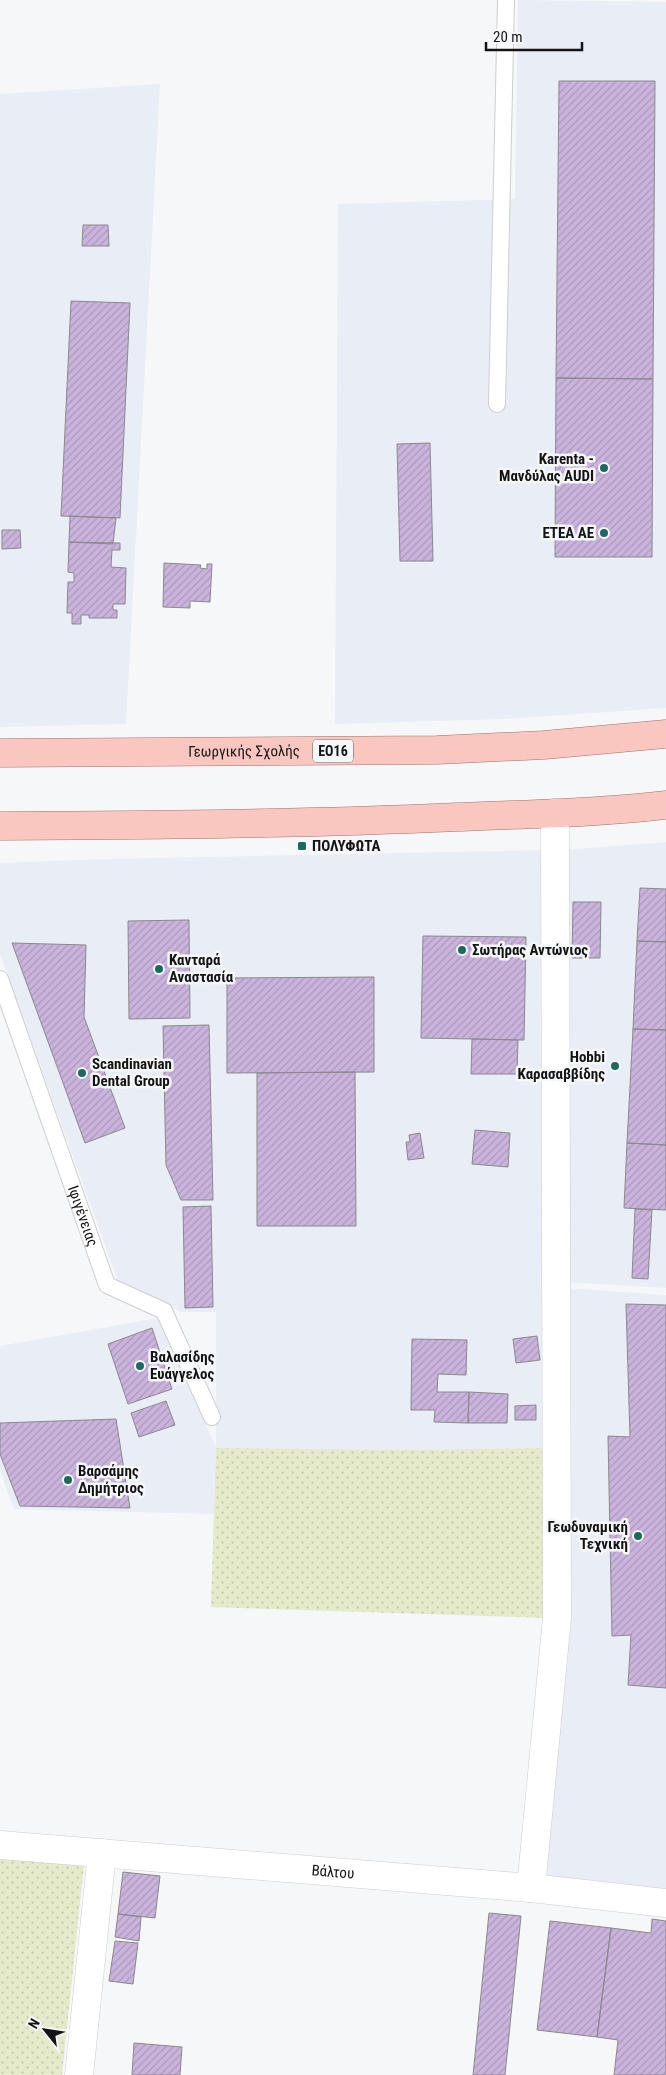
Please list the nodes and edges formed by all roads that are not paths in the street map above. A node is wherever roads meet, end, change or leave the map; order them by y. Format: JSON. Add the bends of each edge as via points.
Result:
{"nodes":[{"id":1,"x":506,"y":0,"type":"edge"},
{"id":2,"x":497,"y":404,"type":"dead end"},
{"id":3,"x":666,"y":734,"type":"edge"},
{"id":4,"x":0,"y":753,"type":"edge"},
{"id":5,"x":666,"y":805,"type":"edge"},
{"id":6,"x":556,"y":813,"type":"junction"},
{"id":7,"x":0,"y":826,"type":"edge"},
{"id":8,"x":0,"y":979,"type":"edge"},
{"id":9,"x":212,"y":1417,"type":"dead end"},
{"id":10,"x":0,"y":1845,"type":"edge"},
{"id":11,"x":102,"y":1854,"type":"junction"},
{"id":12,"x":531,"y":1888,"type":"junction"},
{"id":13,"x":666,"y":1902,"type":"edge"},
{"id":14,"x":79,"y":2075,"type":"edge"}],
"edges":[{"from":1,"to":2,"type":"lane"},
{"from":3,"to":4,"type":"main road","name":"Γεωργικής Σχολής","number":"ΕΟ16","via":[[437,750]]},
{"from":5,"to":6,"type":"main road"},
{"from":6,"to":7,"type":"main road","via":[[258,824]]},
{"from":6,"to":12,"type":"street","via":[[557,1618]]},
{"from":8,"to":9,"type":"lane","name":"Ιφιγένειας","via":[[107,1285],[164,1311]]},
{"from":10,"to":11,"type":"street","name":"Βάλτου"},
{"from":11,"to":12,"type":"street","name":"Βάλτου"},
{"from":11,"to":14,"type":"street"},
{"from":12,"to":13,"type":"street","name":"Βάλτου"}]}
